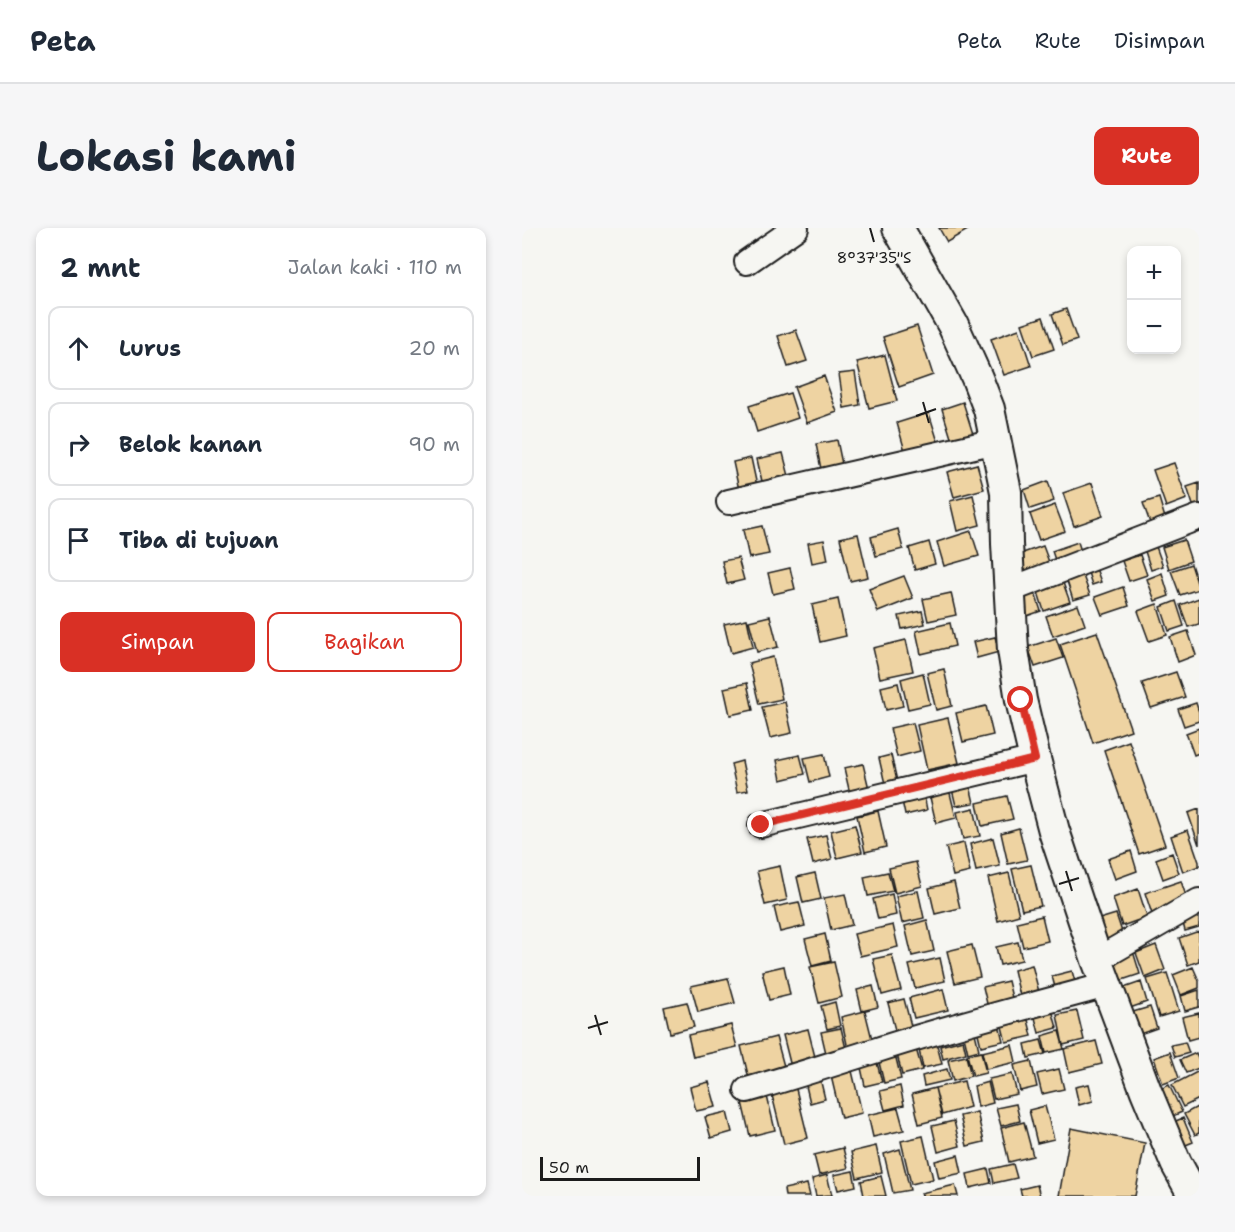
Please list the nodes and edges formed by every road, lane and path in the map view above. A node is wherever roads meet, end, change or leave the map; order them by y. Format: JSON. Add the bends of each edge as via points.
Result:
{"nodes":[{"id":1,"x":796,"y":228,"type":"edge"},
{"id":2,"x":898,"y":228,"type":"edge"},
{"id":3,"x":747,"y":262,"type":"dead end"},
{"id":4,"x":996,"y":441,"type":"junction"},
{"id":5,"x":729,"y":502,"type":"dead end"},
{"id":6,"x":1199,"y":517,"type":"edge"},
{"id":7,"x":1010,"y":590,"type":"junction"},
{"id":8,"x":1035,"y":759,"type":"junction"},
{"id":9,"x":761,"y":825,"type":"dead end"},
{"id":10,"x":1199,"y":901,"type":"edge"},
{"id":11,"x":1102,"y":972,"type":"junction"},
{"id":12,"x":747,"y":1090,"type":"dead end"},
{"id":13,"x":1194,"y":1196,"type":"edge"}],
"edges":[{"from":1,"to":3,"type":"street"},
{"from":2,"to":4,"type":"street","via":[[965,350],[989,409]]},
{"from":4,"to":5,"type":"street"},
{"from":4,"to":7,"type":"street","via":[[1006,492]]},
{"from":6,"to":7,"type":"street"},
{"from":7,"to":8,"type":"street","via":[[1013,650]]},
{"from":8,"to":9,"type":"street"},
{"from":8,"to":11,"type":"street","via":[[1054,831]]},
{"from":10,"to":11,"type":"street"},
{"from":11,"to":12,"type":"street","via":[[958,1026]]},
{"from":11,"to":13,"type":"street","via":[[1146,1090]]}]}
